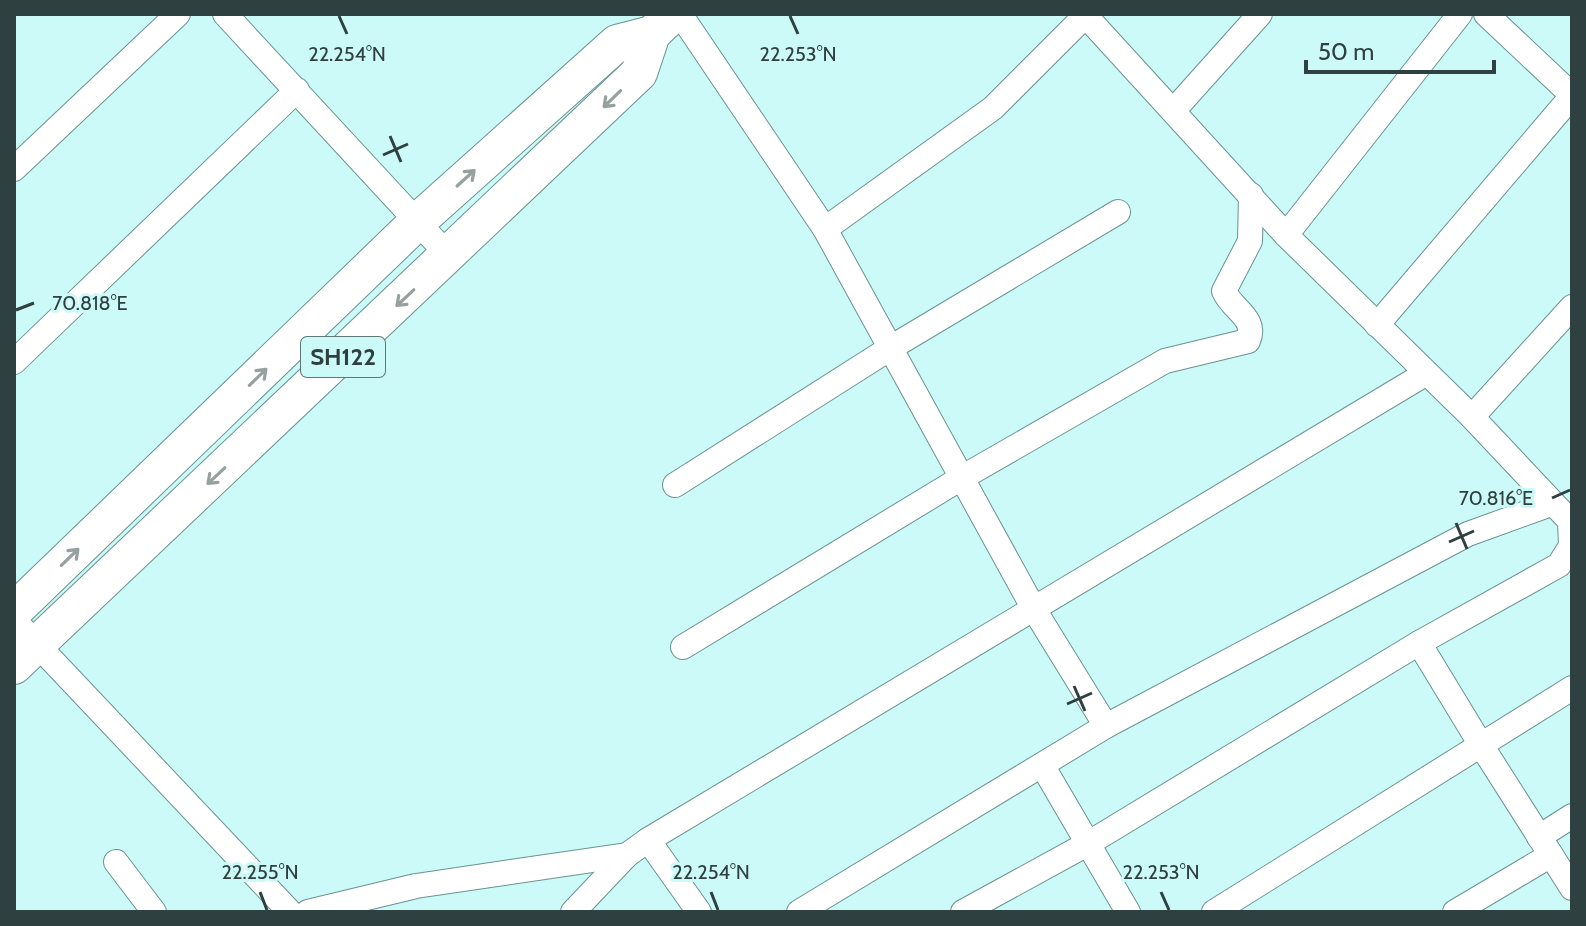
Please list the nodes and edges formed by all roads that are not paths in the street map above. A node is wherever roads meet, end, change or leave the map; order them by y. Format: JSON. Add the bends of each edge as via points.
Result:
{"nodes":[{"id":1,"x":178,"y":14,"type":"edge"},
{"id":2,"x":225,"y":14,"type":"edge"},
{"id":3,"x":1260,"y":14,"type":"edge"},
{"id":4,"x":1460,"y":14,"type":"edge"},
{"id":5,"x":1486,"y":14,"type":"edge"},
{"id":6,"x":1085,"y":15,"type":"edge"},
{"id":7,"x":668,"y":21,"type":"edge"},
{"id":8,"x":297,"y":90,"type":"junction"},
{"id":9,"x":1572,"y":95,"type":"edge"},
{"id":10,"x":1174,"y":110,"type":"junction"},
{"id":11,"x":14,"y":169,"type":"edge"},
{"id":12,"x":1251,"y":195,"type":"junction"},
{"id":13,"x":1118,"y":212,"type":"dead end"},
{"id":14,"x":417,"y":222,"type":"junction"},
{"id":15,"x":825,"y":229,"type":"junction"},
{"id":16,"x":1286,"y":235,"type":"junction"},
{"id":17,"x":449,"y":256,"type":"junction"},
{"id":18,"x":1572,"y":307,"type":"edge"},
{"id":19,"x":1377,"y":325,"type":"junction"},
{"id":20,"x":892,"y":347,"type":"junction"},
{"id":21,"x":14,"y":362,"type":"edge"},
{"id":22,"x":1425,"y":374,"type":"junction"},
{"id":23,"x":1472,"y":417,"type":"junction"},
{"id":24,"x":963,"y":477,"type":"junction"},
{"id":25,"x":675,"y":485,"type":"dead end"},
{"id":26,"x":1551,"y":504,"type":"junction"},
{"id":27,"x":1571,"y":521,"type":"edge"},
{"id":28,"x":14,"y":611,"type":"edge"},
{"id":29,"x":1035,"y":611,"type":"junction"},
{"id":30,"x":1419,"y":643,"type":"junction"},
{"id":31,"x":21,"y":644,"type":"edge"},
{"id":32,"x":683,"y":647,"type":"dead end"},
{"id":33,"x":1572,"y":688,"type":"edge"},
{"id":34,"x":1106,"y":726,"type":"junction"},
{"id":35,"x":1481,"y":745,"type":"junction"},
{"id":36,"x":1042,"y":765,"type":"junction"},
{"id":37,"x":1572,"y":816,"type":"edge"},
{"id":38,"x":648,"y":840,"type":"junction"},
{"id":39,"x":1089,"y":843,"type":"junction"},
{"id":40,"x":1545,"y":846,"type":"junction"},
{"id":41,"x":627,"y":855,"type":"junction"},
{"id":42,"x":116,"y":862,"type":"dead end"},
{"id":43,"x":1572,"y":888,"type":"edge"},
{"id":44,"x":154,"y":912,"type":"edge"},
{"id":45,"x":290,"y":912,"type":"edge"},
{"id":46,"x":308,"y":912,"type":"edge"},
{"id":47,"x":573,"y":912,"type":"edge"},
{"id":48,"x":699,"y":912,"type":"edge"},
{"id":49,"x":799,"y":912,"type":"edge"},
{"id":50,"x":963,"y":912,"type":"edge"},
{"id":51,"x":1128,"y":912,"type":"edge"},
{"id":52,"x":1214,"y":912,"type":"edge"},
{"id":53,"x":1455,"y":912,"type":"edge"}],
"edges":[{"from":1,"to":11,"type":"street"},
{"from":2,"to":8,"type":"street"},
{"from":3,"to":10,"type":"street"},
{"from":4,"to":16,"type":"street"},
{"from":5,"to":9,"type":"street"},
{"from":6,"to":10,"type":"street"},
{"from":6,"to":15,"type":"street","via":[[993,108]]},
{"from":14,"to":7,"type":"main road","number":"SH122","one_way":true,"via":[[617,43]]},
{"from":7,"to":15,"type":"street"},
{"from":7,"to":17,"type":"main road","number":"SH122","one_way":true,"via":[[639,73]]},
{"from":8,"to":14,"type":"street"},
{"from":8,"to":21,"type":"street"},
{"from":9,"to":19,"type":"street"},
{"from":10,"to":12,"type":"street"},
{"from":12,"to":16,"type":"street"},
{"from":12,"to":24,"type":"street","via":[[1250,241],[1224,291],[1249,321],[1248,341],[1165,361]]},
{"from":13,"to":20,"type":"street"},
{"from":14,"to":17,"type":"street"},
{"from":28,"to":14,"type":"main road","number":"SH122","one_way":true},
{"from":15,"to":20,"type":"street"},
{"from":16,"to":19,"type":"street"},
{"from":17,"to":31,"type":"main road","number":"SH122","one_way":true},
{"from":18,"to":23,"type":"street"},
{"from":19,"to":22,"type":"street"},
{"from":20,"to":24,"type":"street"},
{"from":20,"to":25,"type":"street"},
{"from":22,"to":23,"type":"street"},
{"from":22,"to":29,"type":"street"},
{"from":23,"to":26,"type":"street"},
{"from":24,"to":29,"type":"street"},
{"from":24,"to":32,"type":"street"},
{"from":26,"to":27,"type":"street"},
{"from":26,"to":34,"type":"street","via":[[1468,534]]},
{"from":27,"to":30,"type":"street","via":[[1571,546],[1559,565]]},
{"from":29,"to":34,"type":"street"},
{"from":29,"to":38,"type":"street"},
{"from":30,"to":35,"type":"street"},
{"from":30,"to":39,"type":"street"},
{"from":31,"to":45,"type":"street"},
{"from":33,"to":35,"type":"street"},
{"from":34,"to":36,"type":"street"},
{"from":35,"to":40,"type":"street"},
{"from":35,"to":52,"type":"street"},
{"from":36,"to":39,"type":"street"},
{"from":36,"to":49,"type":"street"},
{"from":37,"to":40,"type":"street"},
{"from":38,"to":41,"type":"street"},
{"from":38,"to":48,"type":"street"},
{"from":39,"to":50,"type":"street"},
{"from":39,"to":51,"type":"street"},
{"from":40,"to":43,"type":"street"},
{"from":40,"to":53,"type":"street"},
{"from":41,"to":46,"type":"street","via":[[416,886]]},
{"from":41,"to":47,"type":"street"},
{"from":42,"to":44,"type":"street"}]}
